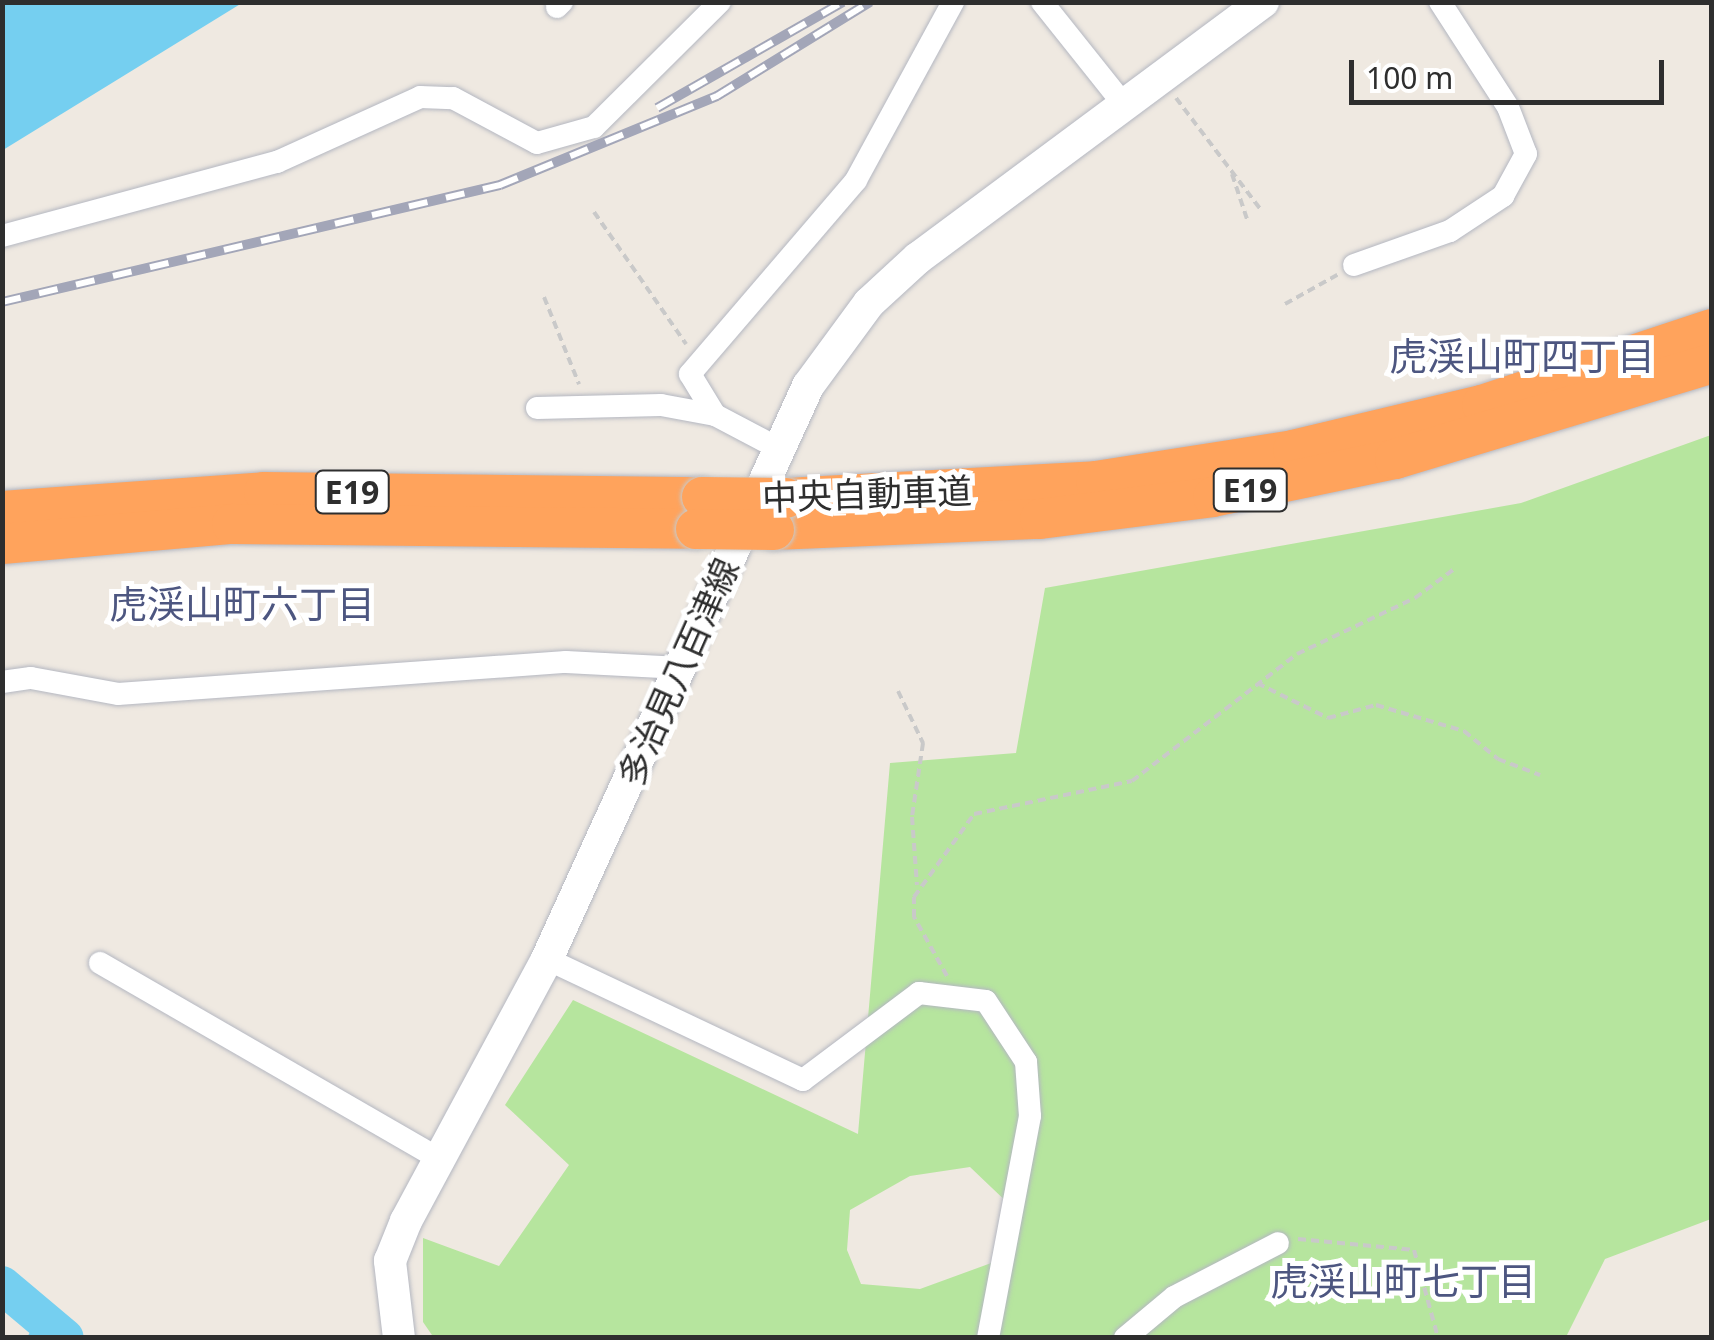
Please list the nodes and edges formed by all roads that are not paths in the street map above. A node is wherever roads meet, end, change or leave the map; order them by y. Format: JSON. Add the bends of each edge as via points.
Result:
{"nodes":[{"id":1,"x":720,"y":2,"type":"edge"},
{"id":2,"x":954,"y":2,"type":"edge"},
{"id":3,"x":1042,"y":2,"type":"edge"},
{"id":4,"x":1264,"y":2,"type":"edge"},
{"id":5,"x":1440,"y":2,"type":"edge"},
{"id":6,"x":1125,"y":106,"type":"junction"},
{"id":7,"x":2,"y":236,"type":"edge"},
{"id":8,"x":1354,"y":265,"type":"road end"},
{"id":9,"x":1712,"y":329,"type":"edge"},
{"id":10,"x":1712,"y":362,"type":"edge"},
{"id":11,"x":1712,"y":374,"type":"edge"},
{"id":12,"x":1586,"y":406,"type":"junction"},
{"id":13,"x":537,"y":408,"type":"dead end"},
{"id":14,"x":715,"y":415,"type":"junction"},
{"id":15,"x":774,"y":446,"type":"junction"},
{"id":16,"x":2,"y":511,"type":"edge"},
{"id":17,"x":699,"y":513,"type":"junction"},
{"id":18,"x":780,"y":514,"type":"junction"},
{"id":19,"x":2,"y":544,"type":"edge"},
{"id":20,"x":681,"y":668,"type":"junction"},
{"id":21,"x":2,"y":682,"type":"edge"},
{"id":22,"x":548,"y":959,"type":"junction"},
{"id":23,"x":100,"y":963,"type":"dead end"},
{"id":24,"x":441,"y":1160,"type":"junction"},
{"id":25,"x":1278,"y":1243,"type":"road end"},
{"id":26,"x":399,"y":1338,"type":"edge"},
{"id":27,"x":988,"y":1338,"type":"edge"},
{"id":28,"x":1125,"y":1338,"type":"edge"}],
"edges":[{"from":1,"to":7,"type":"street","via":[[594,127],[537,143],[454,98],[420,98],[277,162]]},
{"from":2,"to":14,"type":"street","via":[[856,180],[690,374]]},
{"from":3,"to":6,"type":"street"},
{"from":4,"to":6,"type":"main road","name":"多治見八百津線"},
{"from":5,"to":8,"type":"street","via":[[1508,107],[1526,154],[1503,196],[1463,222]]},
{"from":6,"to":15,"type":"main road","name":"多治見八百津線","via":[[868,304]]},
{"from":9,"to":18,"type":"highway","name":"中央自動車道","number":"E19","via":[[1499,400],[1293,450],[1096,482]]},
{"from":10,"to":12,"type":"highway","name":"中央自動車道","number":"E19"},
{"from":11,"to":12,"type":"highway"},
{"from":12,"to":18,"type":"highway","name":"中央自動車道","number":"E19","via":[[1395,459],[1162,504]]},
{"from":13,"to":14,"type":"street"},
{"from":14,"to":15,"type":"street"},
{"from":15,"to":20,"type":"main road","name":"多治見八百津線"},
{"from":16,"to":17,"type":"highway","name":"中央自動車道","number":"E19","via":[[264,492]]},
{"from":17,"to":18,"type":"highway","name":"中央自動車道","number":"E19","bridge":true},
{"from":17,"to":19,"type":"highway","name":"中央自動車道","number":"E19","via":[[232,524]]},
{"from":20,"to":21,"type":"street","via":[[566,662],[118,694],[30,678]]},
{"from":20,"to":22,"type":"main road","name":"多治見八百津線"},
{"from":22,"to":24,"type":"main road","name":"多治見八百津線"},
{"from":22,"to":27,"type":"street","via":[[803,1080],[920,993],[986,1000],[1026,1062],[1023,1178]]},
{"from":23,"to":24,"type":"street"},
{"from":24,"to":26,"type":"main road","name":"多治見八百津線","via":[[390,1262]]},
{"from":25,"to":28,"type":"street","via":[[1174,1297]]}]}
